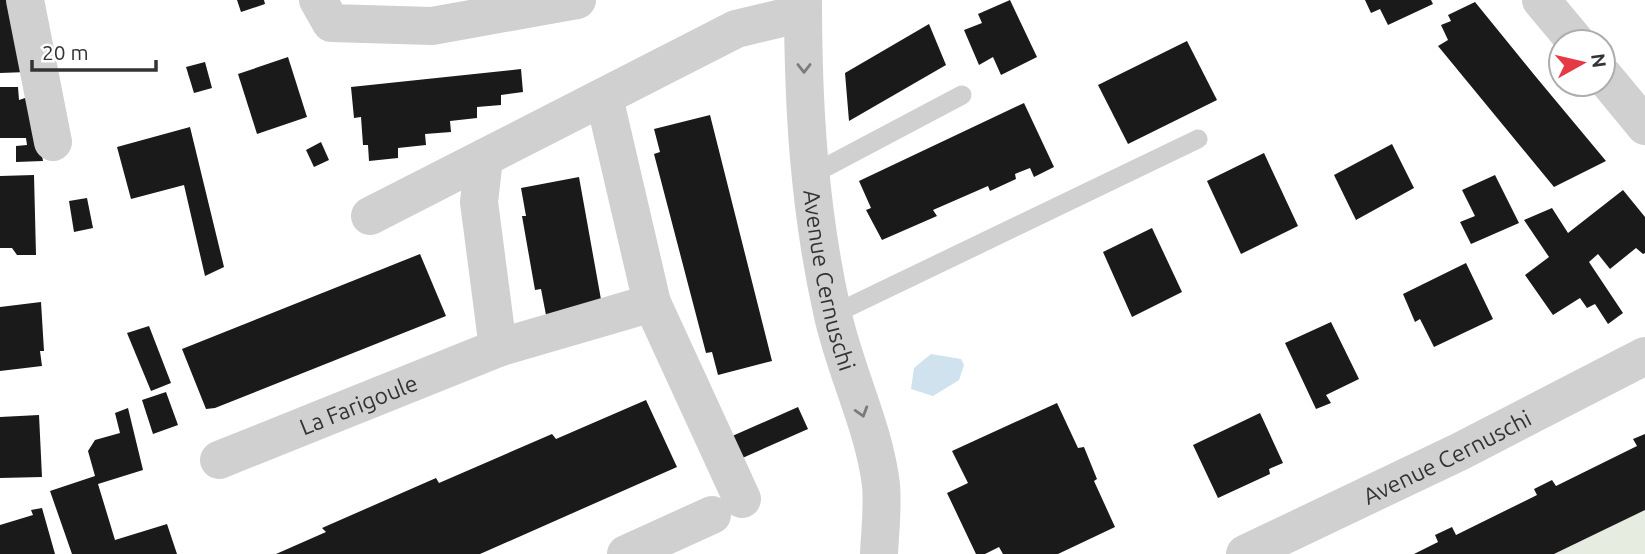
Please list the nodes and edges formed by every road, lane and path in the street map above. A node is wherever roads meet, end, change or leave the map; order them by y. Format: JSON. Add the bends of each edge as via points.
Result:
{"nodes":[{"id":1,"x":25,"y":0,"type":"edge"},
{"id":2,"x":318,"y":0,"type":"edge"},
{"id":3,"x":577,"y":0,"type":"edge"},
{"id":4,"x":1541,"y":0,"type":"edge"},
{"id":5,"x":803,"y":7,"type":"edge"},
{"id":6,"x":1564,"y":28,"type":"edge"},
{"id":7,"x":1617,"y":92,"type":"edge"},
{"id":8,"x":962,"y":95,"type":"dead end"},
{"id":9,"x":604,"y":97,"type":"junction"},
{"id":10,"x":1645,"y":125,"type":"edge"},
{"id":11,"x":1198,"y":139,"type":"dead end"},
{"id":12,"x":53,"y":142,"type":"dead end"},
{"id":13,"x":484,"y":158,"type":"junction"},
{"id":14,"x":809,"y":176,"type":"junction"},
{"id":15,"x":370,"y":216,"type":"dead end"},
{"id":16,"x":652,"y":303,"type":"junction"},
{"id":17,"x":832,"y":315,"type":"junction"},
{"id":18,"x":498,"y":348,"type":"junction"},
{"id":19,"x":1645,"y":356,"type":"edge"},
{"id":20,"x":219,"y":460,"type":"dead end"},
{"id":21,"x":626,"y":554,"type":"edge"},
{"id":22,"x":879,"y":554,"type":"edge"},
{"id":23,"x":1245,"y":554,"type":"edge"}],
"edges":[{"from":1,"to":12,"type":"street"},
{"from":2,"to":3,"type":"street","via":[[331,23],[432,26]]},
{"from":4,"to":6,"type":"street"},
{"from":5,"to":9,"type":"street","via":[[736,29]]},
{"from":5,"to":14,"type":"street","name":"Avenue Cernuschi","one_way":true},
{"from":7,"to":10,"type":"street"},
{"from":8,"to":14,"type":"lane"},
{"from":9,"to":13,"type":"street"},
{"from":9,"to":16,"type":"street"},
{"from":11,"to":17,"type":"lane"},
{"from":13,"to":15,"type":"street"},
{"from":13,"to":18,"type":"street","via":[[479,202]]},
{"from":14,"to":17,"type":"street","name":"Avenue Cernuschi"},
{"from":16,"to":18,"type":"street","name":"La Farigoule"},
{"from":16,"to":21,"type":"street","via":[[727,507]]},
{"from":17,"to":22,"type":"street","name":"Avenue Cernuschi","one_way":true,"via":[[881,486]]},
{"from":18,"to":20,"type":"street","name":"La Farigoule"},
{"from":19,"to":23,"type":"street","name":"Avenue Cernuschi","via":[[1461,451]]}]}
